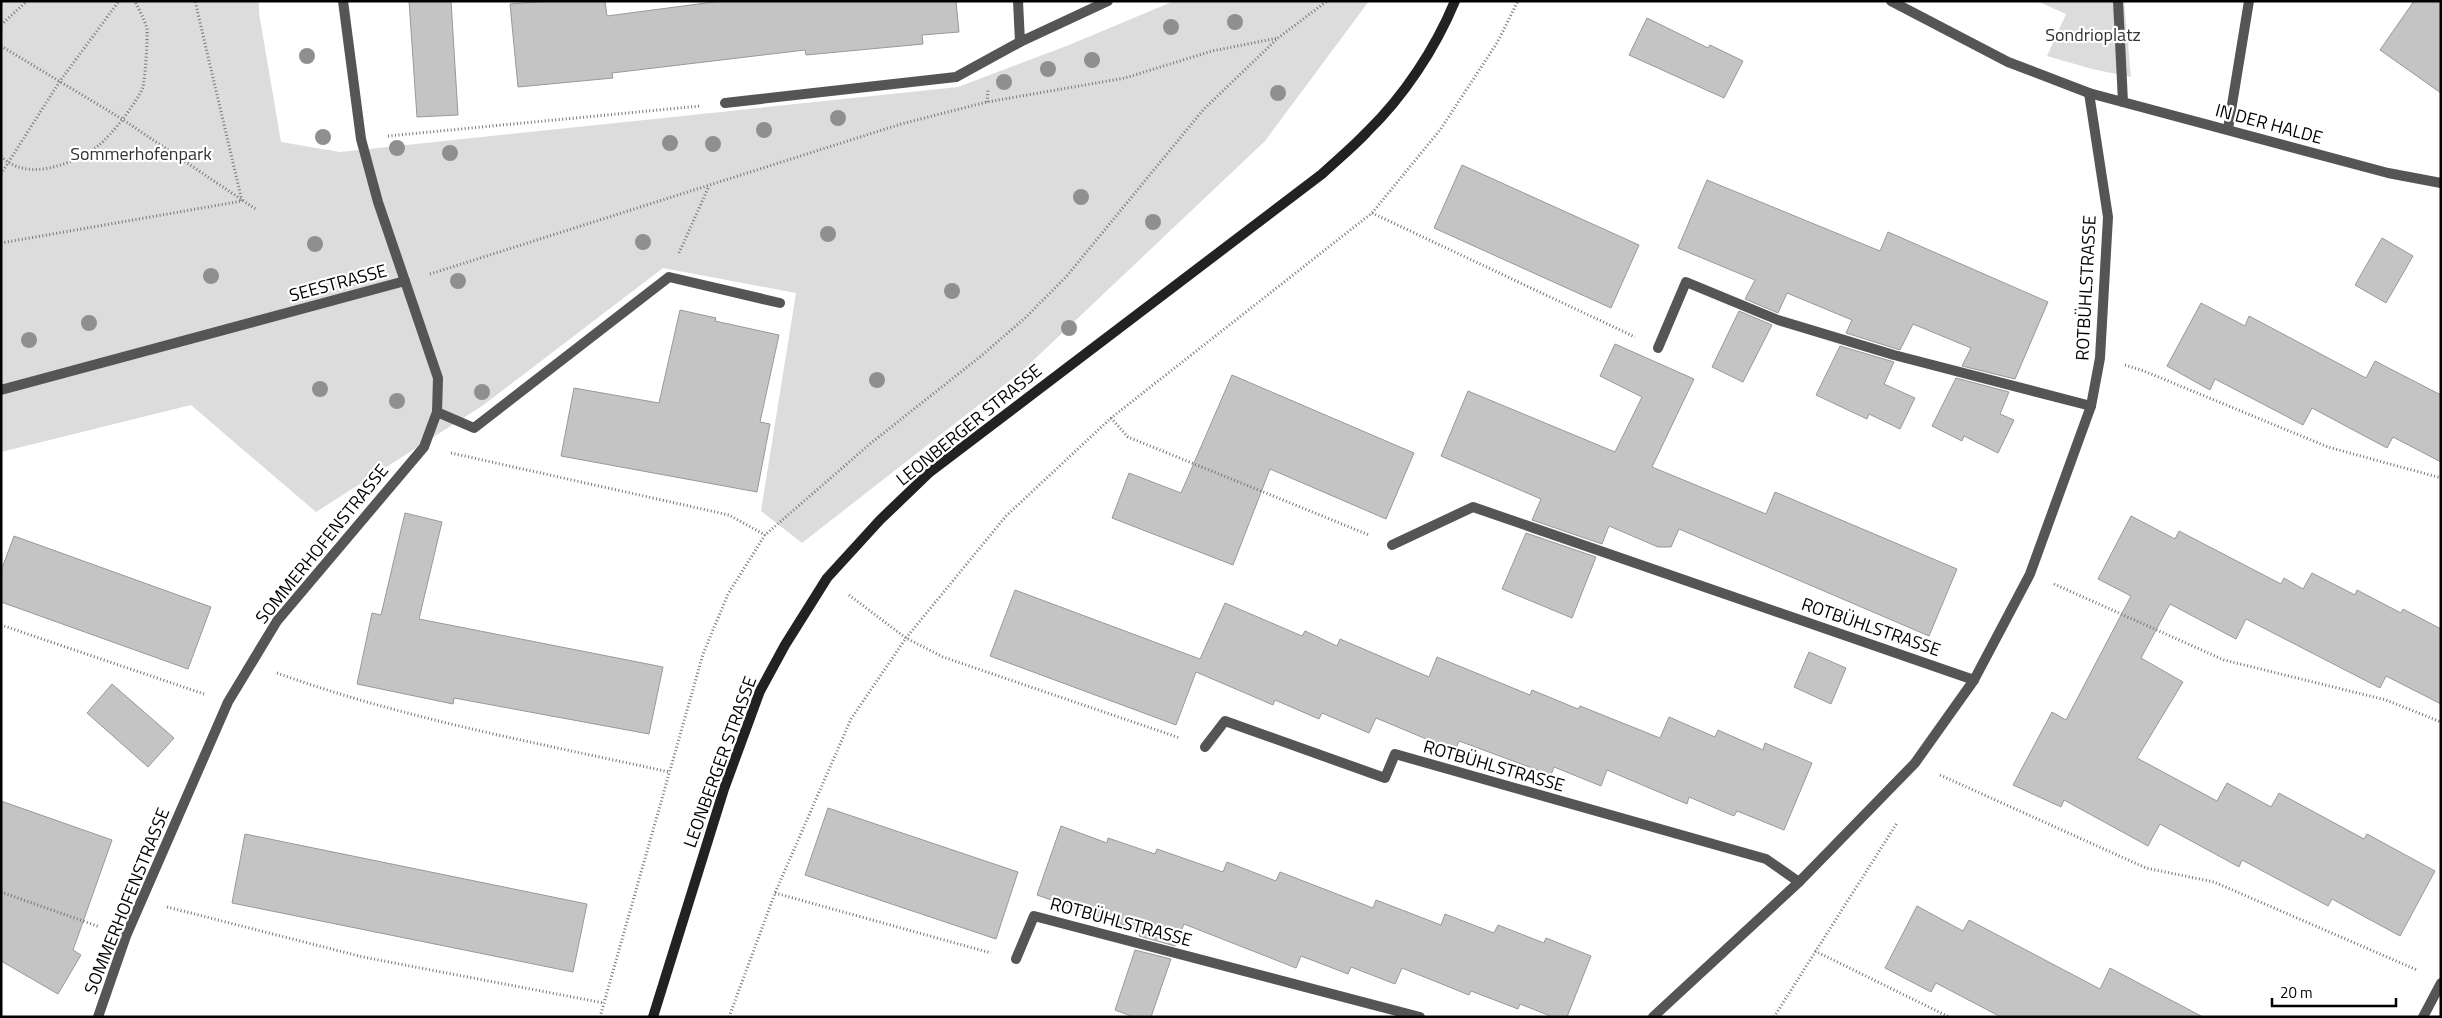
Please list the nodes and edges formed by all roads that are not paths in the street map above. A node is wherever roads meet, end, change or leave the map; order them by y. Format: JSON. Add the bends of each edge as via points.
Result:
{"nodes":[{"id":1,"x":343,"y":1,"type":"edge"},
{"id":2,"x":1018,"y":1,"type":"edge"},
{"id":3,"x":1108,"y":1,"type":"edge"},
{"id":4,"x":1455,"y":1,"type":"edge"},
{"id":5,"x":1891,"y":1,"type":"edge"},
{"id":6,"x":2118,"y":1,"type":"edge"},
{"id":7,"x":2249,"y":1,"type":"edge"},
{"id":8,"x":1020,"y":42,"type":"junction"},
{"id":9,"x":2089,"y":93,"type":"junction"},
{"id":10,"x":2123,"y":102,"type":"junction"},
{"id":11,"x":725,"y":103,"type":"road end"},
{"id":12,"x":2228,"y":129,"type":"junction"},
{"id":13,"x":2441,"y":183,"type":"edge"},
{"id":14,"x":405,"y":281,"type":"junction"},
{"id":15,"x":780,"y":303,"type":"dead end"},
{"id":16,"x":1658,"y":348,"type":"road end"},
{"id":17,"x":1,"y":390,"type":"edge"},
{"id":18,"x":2091,"y":406,"type":"junction"},
{"id":19,"x":437,"y":412,"type":"junction"},
{"id":20,"x":1392,"y":545,"type":"road end"},
{"id":21,"x":1974,"y":680,"type":"junction"},
{"id":22,"x":1205,"y":746,"type":"road end"},
{"id":23,"x":1799,"y":882,"type":"junction"},
{"id":24,"x":1016,"y":960,"type":"road end"},
{"id":25,"x":2441,"y":983,"type":"edge"},
{"id":26,"x":98,"y":1017,"type":"edge"},
{"id":27,"x":653,"y":1017,"type":"edge"},
{"id":28,"x":1420,"y":1017,"type":"edge"},
{"id":29,"x":1653,"y":1017,"type":"edge"},
{"id":30,"x":2423,"y":1017,"type":"edge"}],
"edges":[{"from":1,"to":14,"type":"street","name":"SEESTRASSE","via":[[361,139]]},
{"from":2,"to":8,"type":"street"},
{"from":3,"to":8,"type":"street"},
{"from":4,"to":27,"type":"main road","name":"LEONBERGER STRASSE","via":[[1444,26],[1404,89],[1368,132],[1322,174],[930,472],[880,520],[828,578],[760,691],[724,789]]},
{"from":5,"to":9,"type":"street","via":[[2008,62]]},
{"from":6,"to":10,"type":"street"},
{"from":7,"to":12,"type":"street"},
{"from":8,"to":11,"type":"street","via":[[956,77]]},
{"from":9,"to":10,"type":"street","name":"IN DER HALDE"},
{"from":9,"to":18,"type":"street","name":"ROTBÜHLSTRASSE","via":[[2108,217],[2100,358]]},
{"from":10,"to":12,"type":"street","name":"IN DER HALDE"},
{"from":12,"to":13,"type":"street","name":"IN DER HALDE","via":[[2388,173]]},
{"from":14,"to":17,"type":"street","name":"SEESTRASSE"},
{"from":14,"to":19,"type":"street","name":"SOMMERHOFENSTRASSE","via":[[438,378]]},
{"from":15,"to":19,"type":"street","via":[[669,277],[474,428]]},
{"from":16,"to":18,"type":"street","via":[[1686,282],[1778,320],[1894,355]]},
{"from":18,"to":21,"type":"street","name":"ROTBÜHLSTRASSE","via":[[2030,574]]},
{"from":19,"to":26,"type":"street","name":"SOMMERHOFENSTRASSE","via":[[424,447],[278,620],[228,702],[126,936]]},
{"from":20,"to":21,"type":"street","name":"ROTBÜHLSTRASSE","via":[[1473,507]]},
{"from":21,"to":23,"type":"street","name":"ROTBÜHLSTRASSE","via":[[1915,763]]},
{"from":22,"to":23,"type":"street","name":"ROTBÜHLSTRASSE","via":[[1225,721],[1384,778],[1395,754],[1766,860]]},
{"from":23,"to":29,"type":"street","name":"ROTBÜHLSTRASSE"},
{"from":24,"to":28,"type":"street","name":"ROTBÜHLSTRASSE","via":[[1034,916]]},
{"from":25,"to":30,"type":"street"}]}
